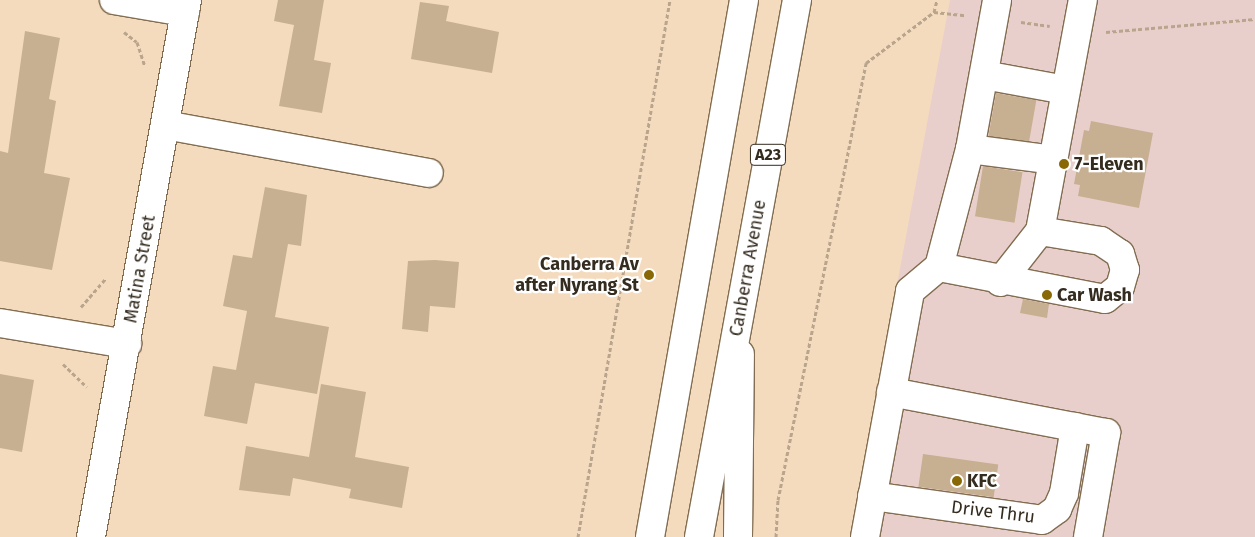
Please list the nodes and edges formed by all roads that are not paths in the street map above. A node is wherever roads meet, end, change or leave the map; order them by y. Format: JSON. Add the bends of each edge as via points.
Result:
{"nodes":[{"id":1,"x":115,"y":0,"type":"edge"},
{"id":2,"x":744,"y":0,"type":"edge"},
{"id":3,"x":797,"y":0,"type":"edge"},
{"id":4,"x":997,"y":0,"type":"edge"},
{"id":5,"x":1083,"y":0,"type":"edge"},
{"id":6,"x":186,"y":6,"type":"edge"},
{"id":7,"x":984,"y":75,"type":"junction"},
{"id":8,"x":1066,"y":90,"type":"junction"},
{"id":9,"x":165,"y":125,"type":"junction"},
{"id":10,"x":970,"y":149,"type":"junction"},
{"id":11,"x":1053,"y":160,"type":"junction"},
{"id":12,"x":429,"y":173,"type":"dead end"},
{"id":13,"x":1040,"y":231,"type":"junction"},
{"id":14,"x":939,"y":267,"type":"junction"},
{"id":15,"x":1000,"y":282,"type":"junction"},
{"id":16,"x":740,"y":310,"type":"junction"},
{"id":17,"x":0,"y":322,"type":"edge"},
{"id":18,"x":127,"y":344,"type":"junction"},
{"id":19,"x":891,"y":392,"type":"junction"},
{"id":20,"x":1075,"y":427,"type":"junction"},
{"id":21,"x":872,"y":496,"type":"junction"},
{"id":22,"x":91,"y":537,"type":"edge"},
{"id":23,"x":650,"y":537,"type":"edge"},
{"id":24,"x":699,"y":537,"type":"edge"},
{"id":25,"x":738,"y":537,"type":"edge"},
{"id":26,"x":865,"y":537,"type":"edge"},
{"id":27,"x":1088,"y":537,"type":"edge"}],
"edges":[{"from":1,"to":6,"type":"main road"},
{"from":2,"to":23,"type":"main road"},
{"from":3,"to":16,"type":"main road","name":"Canberra Avenue","number":"A23"},
{"from":4,"to":7,"type":"main road"},
{"from":5,"to":8,"type":"main road"},
{"from":6,"to":9,"type":"main road","name":"Matina Street"},
{"from":7,"to":8,"type":"main road"},
{"from":7,"to":10,"type":"main road"},
{"from":8,"to":11,"type":"main road"},
{"from":9,"to":12,"type":"main road"},
{"from":9,"to":18,"type":"main road","name":"Matina Street"},
{"from":10,"to":11,"type":"main road"},
{"from":10,"to":14,"type":"main road"},
{"from":11,"to":13,"type":"main road"},
{"from":13,"to":15,"type":"main road"},
{"from":13,"to":15,"type":"main road","via":[[1102,241],[1120,254],[1125,270],[1120,288],[1105,299]]},
{"from":14,"to":15,"type":"main road"},
{"from":14,"to":19,"type":"main road","via":[[910,291]]},
{"from":16,"to":24,"type":"main road","name":"Canberra Avenue","number":"A23"},
{"from":16,"to":25,"type":"main road"},
{"from":17,"to":18,"type":"main road"},
{"from":18,"to":22,"type":"main road","name":"Matina Street"},
{"from":19,"to":20,"type":"main road"},
{"from":19,"to":21,"type":"main road"},
{"from":20,"to":21,"type":"main road","name":"Drive Thru","via":[[1064,493],[1057,509],[1042,520]]},
{"from":20,"to":27,"type":"main road","via":[[1106,433]]},
{"from":21,"to":26,"type":"main road"}]}
